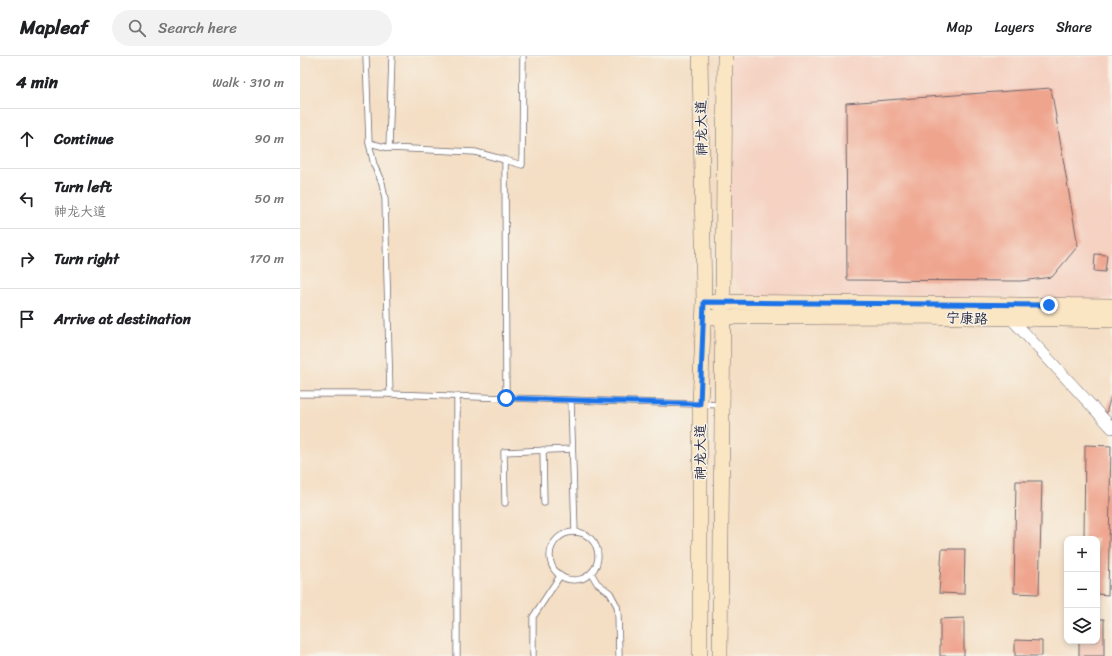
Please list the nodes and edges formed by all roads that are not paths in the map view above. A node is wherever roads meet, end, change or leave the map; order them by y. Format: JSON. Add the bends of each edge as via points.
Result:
{"nodes":[{"id":1,"x":366,"y":56,"type":"edge"},
{"id":2,"x":392,"y":56,"type":"edge"},
{"id":3,"x":523,"y":56,"type":"edge"},
{"id":4,"x":700,"y":56,"type":"edge"},
{"id":5,"x":725,"y":56,"type":"edge"},
{"id":6,"x":369,"y":143,"type":"junction"},
{"id":7,"x":389,"y":148,"type":"junction"},
{"id":8,"x":505,"y":160,"type":"junction"},
{"id":9,"x":998,"y":305,"type":"junction"},
{"id":10,"x":1112,"y":306,"type":"edge"},
{"id":11,"x":724,"y":309,"type":"junction"},
{"id":12,"x":703,"y":310,"type":"junction"},
{"id":13,"x":1010,"y":319,"type":"junction"},
{"id":14,"x":1112,"y":320,"type":"edge"},
{"id":15,"x":300,"y":394,"type":"edge"},
{"id":16,"x":390,"y":394,"type":"junction"},
{"id":17,"x":457,"y":398,"type":"junction"},
{"id":18,"x":506,"y":398,"type":"junction"},
{"id":19,"x":571,"y":401,"type":"junction"},
{"id":20,"x":700,"y":404,"type":"junction"},
{"id":21,"x":722,"y":405,"type":"junction"},
{"id":22,"x":1112,"y":428,"type":"edge"},
{"id":23,"x":572,"y":449,"type":"junction"},
{"id":24,"x":543,"y":450,"type":"junction"},
{"id":25,"x":505,"y":503,"type":"dead end"},
{"id":26,"x":544,"y":503,"type":"dead end"},
{"id":27,"x":575,"y":532,"type":"junction"},
{"id":28,"x":591,"y":574,"type":"junction"},
{"id":29,"x":560,"y":576,"type":"junction"},
{"id":30,"x":457,"y":656,"type":"edge"},
{"id":31,"x":533,"y":656,"type":"edge"},
{"id":32,"x":619,"y":656,"type":"edge"},
{"id":33,"x":700,"y":656,"type":"edge"},
{"id":34,"x":720,"y":656,"type":"edge"}],
"edges":[{"from":1,"to":6,"type":"lane"},
{"from":2,"to":7,"type":"lane"},
{"from":3,"to":8,"type":"lane","via":[[522,165]]},
{"from":4,"to":12,"type":"main road","name":"神龙大道"},
{"from":5,"to":11,"type":"main road","name":"神龙大道"},
{"from":6,"to":7,"type":"lane"},
{"from":6,"to":16,"type":"lane","via":[[385,199]]},
{"from":7,"to":8,"type":"lane","via":[[475,152]]},
{"from":8,"to":18,"type":"lane"},
{"from":9,"to":10,"type":"main road"},
{"from":9,"to":11,"type":"main road"},
{"from":9,"to":13,"type":"street"},
{"from":11,"to":12,"type":"main road","name":"宁康路"},
{"from":11,"to":13,"type":"main road","name":"宁康路"},
{"from":11,"to":21,"type":"main road","name":"神龙大道"},
{"from":12,"to":20,"type":"main road","name":"神龙大道"},
{"from":13,"to":14,"type":"main road","name":"宁康路"},
{"from":13,"to":22,"type":"street"},
{"from":15,"to":16,"type":"lane"},
{"from":16,"to":17,"type":"lane"},
{"from":17,"to":18,"type":"lane"},
{"from":17,"to":30,"type":"lane"},
{"from":18,"to":19,"type":"lane"},
{"from":19,"to":20,"type":"lane"},
{"from":19,"to":23,"type":"lane"},
{"from":20,"to":21,"type":"lane"},
{"from":20,"to":33,"type":"main road","name":"神龙大道"},
{"from":21,"to":34,"type":"main road","name":"神龙大道"},
{"from":23,"to":24,"type":"lane"},
{"from":23,"to":27,"type":"lane"},
{"from":24,"to":25,"type":"lane","via":[[504,452]]},
{"from":24,"to":26,"type":"lane"},
{"from":27,"to":28,"type":"lane","via":[[593,540],[597,548],[598,563]]},
{"from":27,"to":29,"type":"lane","via":[[558,538],[551,548],[551,562]]},
{"from":28,"to":29,"type":"lane","via":[[575,580]]},
{"from":28,"to":32,"type":"lane","via":[[597,583],[610,593],[617,606]]},
{"from":29,"to":31,"type":"lane","via":[[533,617]]}]}
